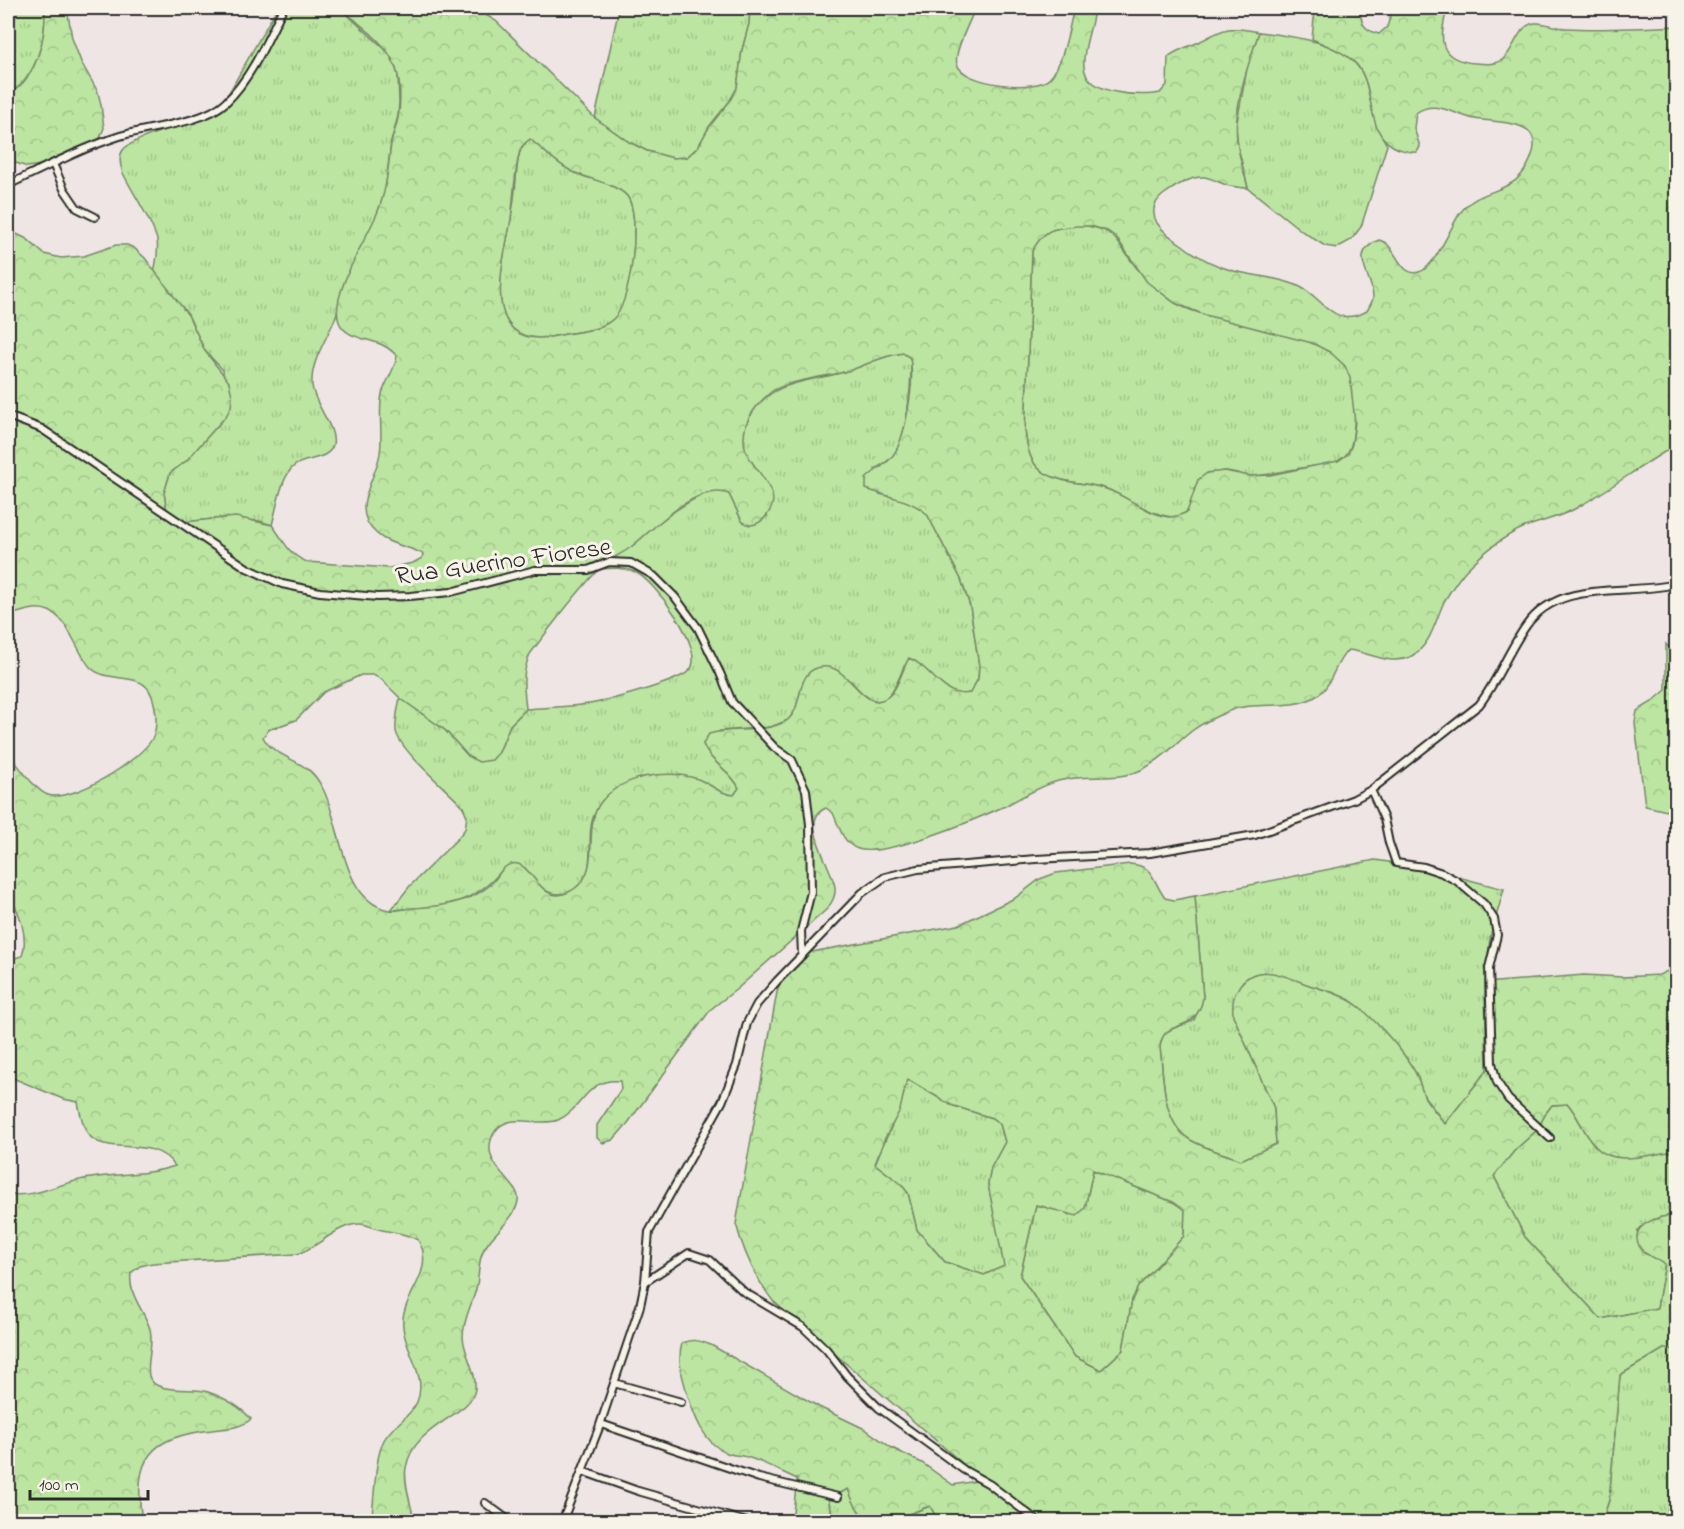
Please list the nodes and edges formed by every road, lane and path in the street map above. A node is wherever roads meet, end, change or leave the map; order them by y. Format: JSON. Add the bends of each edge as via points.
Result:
{"nodes":[{"id":1,"x":283,"y":8,"type":"edge"},
{"id":2,"x":53,"y":164,"type":"junction"},
{"id":3,"x":8,"y":184,"type":"edge"},
{"id":4,"x":95,"y":217,"type":"dead end"},
{"id":5,"x":8,"y":416,"type":"edge"},
{"id":6,"x":1677,"y":585,"type":"edge"},
{"id":7,"x":1371,"y":790,"type":"junction"},
{"id":8,"x":802,"y":955,"type":"junction"},
{"id":9,"x":1550,"y":1138,"type":"dead end"},
{"id":10,"x":645,"y":1282,"type":"junction"},
{"id":11,"x":614,"y":1383,"type":"junction"},
{"id":12,"x":681,"y":1402,"type":"dead end"},
{"id":13,"x":601,"y":1424,"type":"junction"},
{"id":14,"x":582,"y":1471,"type":"junction"},
{"id":15,"x":837,"y":1497,"type":"dead end"},
{"id":16,"x":485,"y":1503,"type":"dead end"},
{"id":17,"x":511,"y":1521,"type":"edge"},
{"id":18,"x":562,"y":1521,"type":"edge"},
{"id":19,"x":747,"y":1521,"type":"edge"},
{"id":20,"x":1039,"y":1521,"type":"edge"}],
"edges":[{"from":1,"to":2,"type":"street","via":[[236,92],[217,109],[118,136]]},
{"from":2,"to":3,"type":"street"},
{"from":2,"to":4,"type":"street","via":[[77,208]]},
{"from":5,"to":8,"type":"street","name":"Rua Guerino Fiorese","via":[[42,429],[247,568],[282,584],[378,597],[451,592],[535,570],[588,570],[609,562],[631,563],[654,576],[698,628],[732,702],[775,748],[792,760],[806,790],[811,892],[801,931]]},
{"from":6,"to":7,"type":"street","via":[[1579,594],[1561,598],[1536,612],[1479,705]]},
{"from":7,"to":8,"type":"street","via":[[1255,835],[1218,842],[1150,853],[918,869],[885,877],[862,893]]},
{"from":7,"to":9,"type":"street","via":[[1396,863],[1424,867],[1457,881],[1484,904],[1494,919],[1497,935],[1489,968],[1492,1063],[1497,1082],[1508,1099]]},
{"from":8,"to":10,"type":"street","via":[[757,1004],[747,1023],[737,1065],[722,1102],[649,1232]]},
{"from":10,"to":11,"type":"street"},
{"from":10,"to":20,"type":"street","via":[[689,1254],[710,1260],[744,1292],[803,1327],[879,1408]]},
{"from":11,"to":12,"type":"street"},
{"from":11,"to":13,"type":"street"},
{"from":13,"to":14,"type":"street"},
{"from":13,"to":15,"type":"street","via":[[759,1478]]},
{"from":14,"to":18,"type":"street"},
{"from":14,"to":19,"type":"street"},
{"from":16,"to":17,"type":"street"}]}
